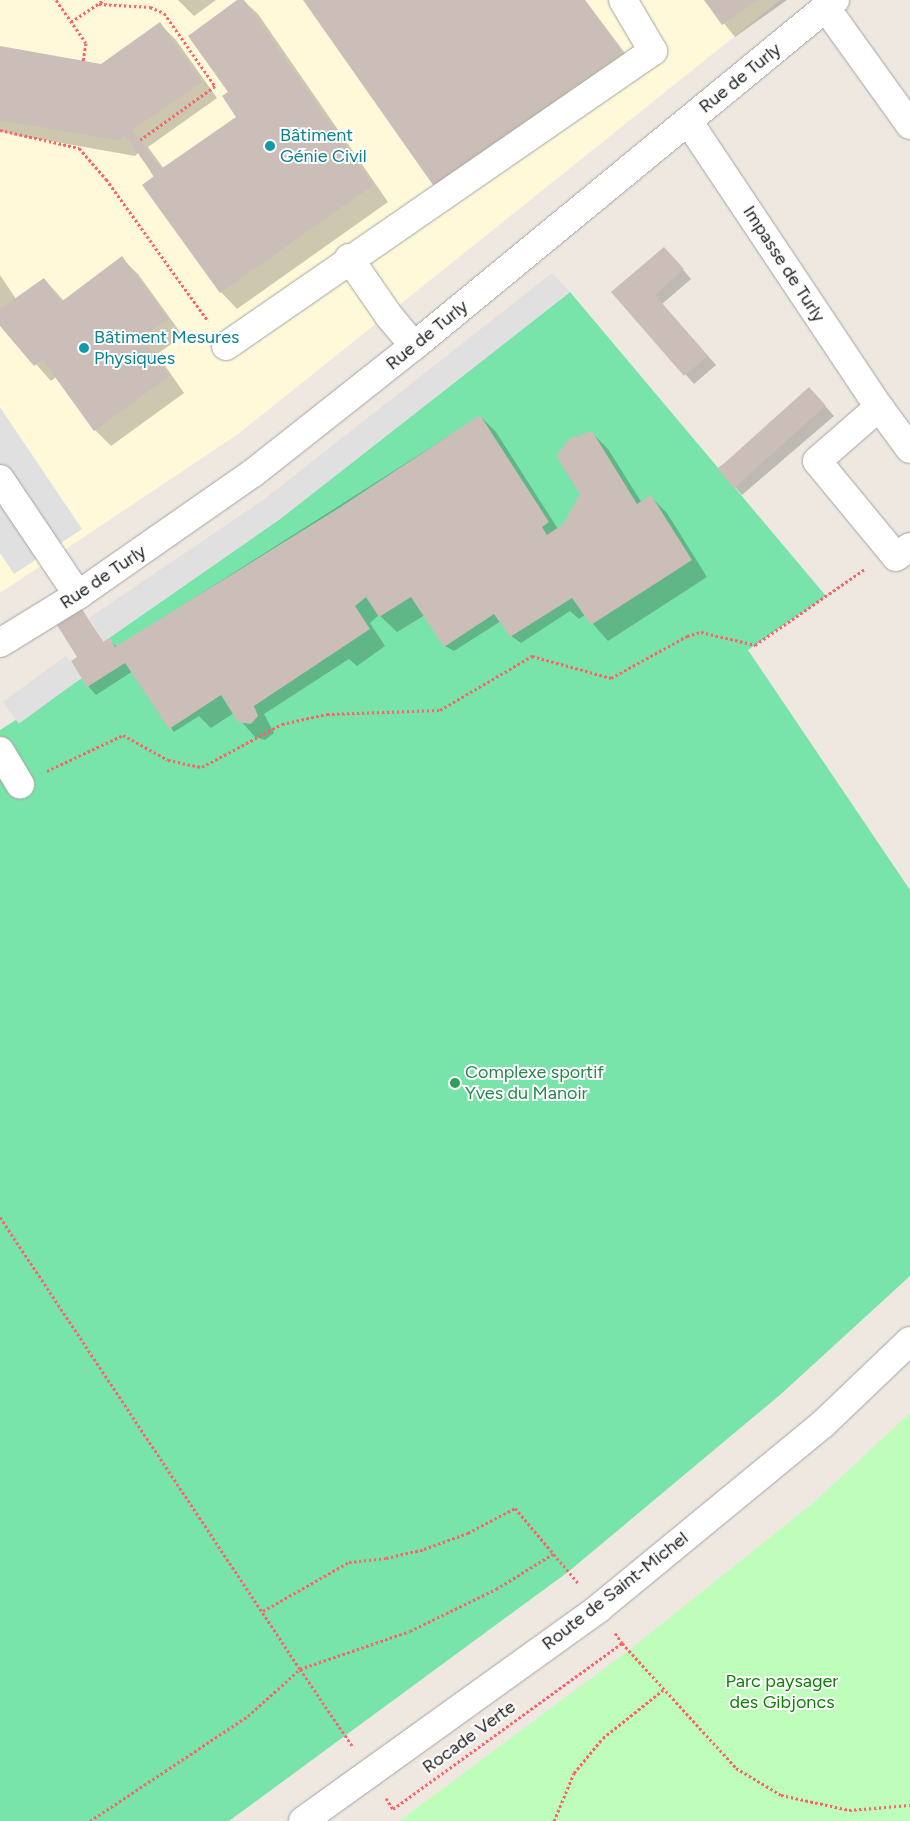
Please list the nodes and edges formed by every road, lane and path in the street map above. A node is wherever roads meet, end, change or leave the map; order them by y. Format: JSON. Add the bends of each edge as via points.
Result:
{"nodes":[{"id":1,"x":56,"y":0,"type":"edge"},
{"id":2,"x":104,"y":0,"type":"edge"},
{"id":3,"x":623,"y":0,"type":"edge"},
{"id":4,"x":99,"y":4,"type":"junction"},
{"id":5,"x":830,"y":4,"type":"edge"},
{"id":6,"x":71,"y":22,"type":"junction"},
{"id":7,"x":83,"y":61,"type":"dead end"},
{"id":8,"x":688,"y":121,"type":"junction"},
{"id":9,"x":910,"y":126,"type":"edge"},
{"id":10,"x":0,"y":130,"type":"edge"},
{"id":11,"x":140,"y":140,"type":"dead end"},
{"id":12,"x":349,"y":258,"type":"junction"},
{"id":13,"x":226,"y":346,"type":"joint"},
{"id":14,"x":414,"y":346,"type":"junction"},
{"id":15,"x":879,"y":407,"type":"junction"},
{"id":16,"x":910,"y":448,"type":"edge"},
{"id":17,"x":0,"y":479,"type":"edge"},
{"id":18,"x":901,"y":549,"type":"edge"},
{"id":19,"x":78,"y":595,"type":"junction"},
{"id":20,"x":0,"y":644,"type":"edge"},
{"id":21,"x":0,"y":750,"type":"edge"},
{"id":22,"x":20,"y":784,"type":"joint"},
{"id":23,"x":0,"y":1218,"type":"edge"},
{"id":24,"x":910,"y":1341,"type":"edge"},
{"id":25,"x":553,"y":1554,"type":"junction"},
{"id":26,"x":598,"y":1608,"type":"junction"},
{"id":27,"x":263,"y":1611,"type":"junction"},
{"id":28,"x":300,"y":1669,"type":"junction"},
{"id":29,"x":663,"y":1690,"type":"junction"},
{"id":30,"x":370,"y":1773,"type":"junction"},
{"id":31,"x":910,"y":1804,"type":"edge"},
{"id":32,"x":90,"y":1821,"type":"edge"},
{"id":33,"x":303,"y":1821,"type":"edge"},
{"id":34,"x":554,"y":1821,"type":"edge"}],
"edges":[{"from":1,"to":6,"type":"path"},
{"from":2,"to":4,"type":"path"},
{"from":3,"to":12,"type":"street","via":[[653,51]]},
{"from":4,"to":6,"type":"path"},
{"from":4,"to":11,"type":"path","via":[[150,7],[164,14],[215,86]]},
{"from":5,"to":8,"type":"street","name":"Rue de Turly"},
{"from":5,"to":9,"type":"street"},
{"from":6,"to":7,"type":"path","via":[[86,44]]},
{"from":8,"to":14,"type":"street","name":"Rue de Turly"},
{"from":8,"to":15,"type":"street","name":"Impasse de Turly"},
{"from":10,"to":13,"type":"path","via":[[79,148],[106,179]]},
{"from":12,"to":13,"type":"street"},
{"from":12,"to":14,"type":"street"},
{"from":14,"to":19,"type":"street","name":"Rue de Turly","via":[[253,473]]},
{"from":15,"to":16,"type":"street","name":"Impasse de Turly"},
{"from":15,"to":18,"type":"street","via":[[817,462]]},
{"from":17,"to":19,"type":"street"},
{"from":18,"to":22,"type":"path","via":[[755,645],[701,632],[611,678],[532,656],[440,710],[327,714],[282,724],[202,767],[168,760],[123,734]]},
{"from":19,"to":20,"type":"street","name":"Rue de Turly"},
{"from":21,"to":22,"type":"street"},
{"from":23,"to":27,"type":"path","name":"Rocade Verte"},
{"from":24,"to":26,"type":"street","name":"Route de Saint-Michel","via":[[824,1424]]},
{"from":25,"to":26,"type":"path"},
{"from":25,"to":27,"type":"path","via":[[515,1508],[468,1533],[424,1549],[349,1562]]},
{"from":25,"to":28,"type":"path","via":[[496,1589],[410,1631]]},
{"from":26,"to":30,"type":"street","name":"Route de Saint-Michel"},
{"from":27,"to":28,"type":"path","name":"Rocade Verte"},
{"from":28,"to":30,"type":"path","name":"Rocade Verte"},
{"from":28,"to":32,"type":"path","via":[[248,1716]]},
{"from":29,"to":30,"type":"path","name":"Rocade Verte","via":[[622,1643],[393,1809]]},
{"from":29,"to":31,"type":"path","name":"Rocade Verte","via":[[736,1768],[781,1795],[849,1810]]},
{"from":29,"to":34,"type":"path","via":[[603,1738],[574,1774]]},
{"from":30,"to":33,"type":"street","name":"Route de Saint-Michel"}]}
